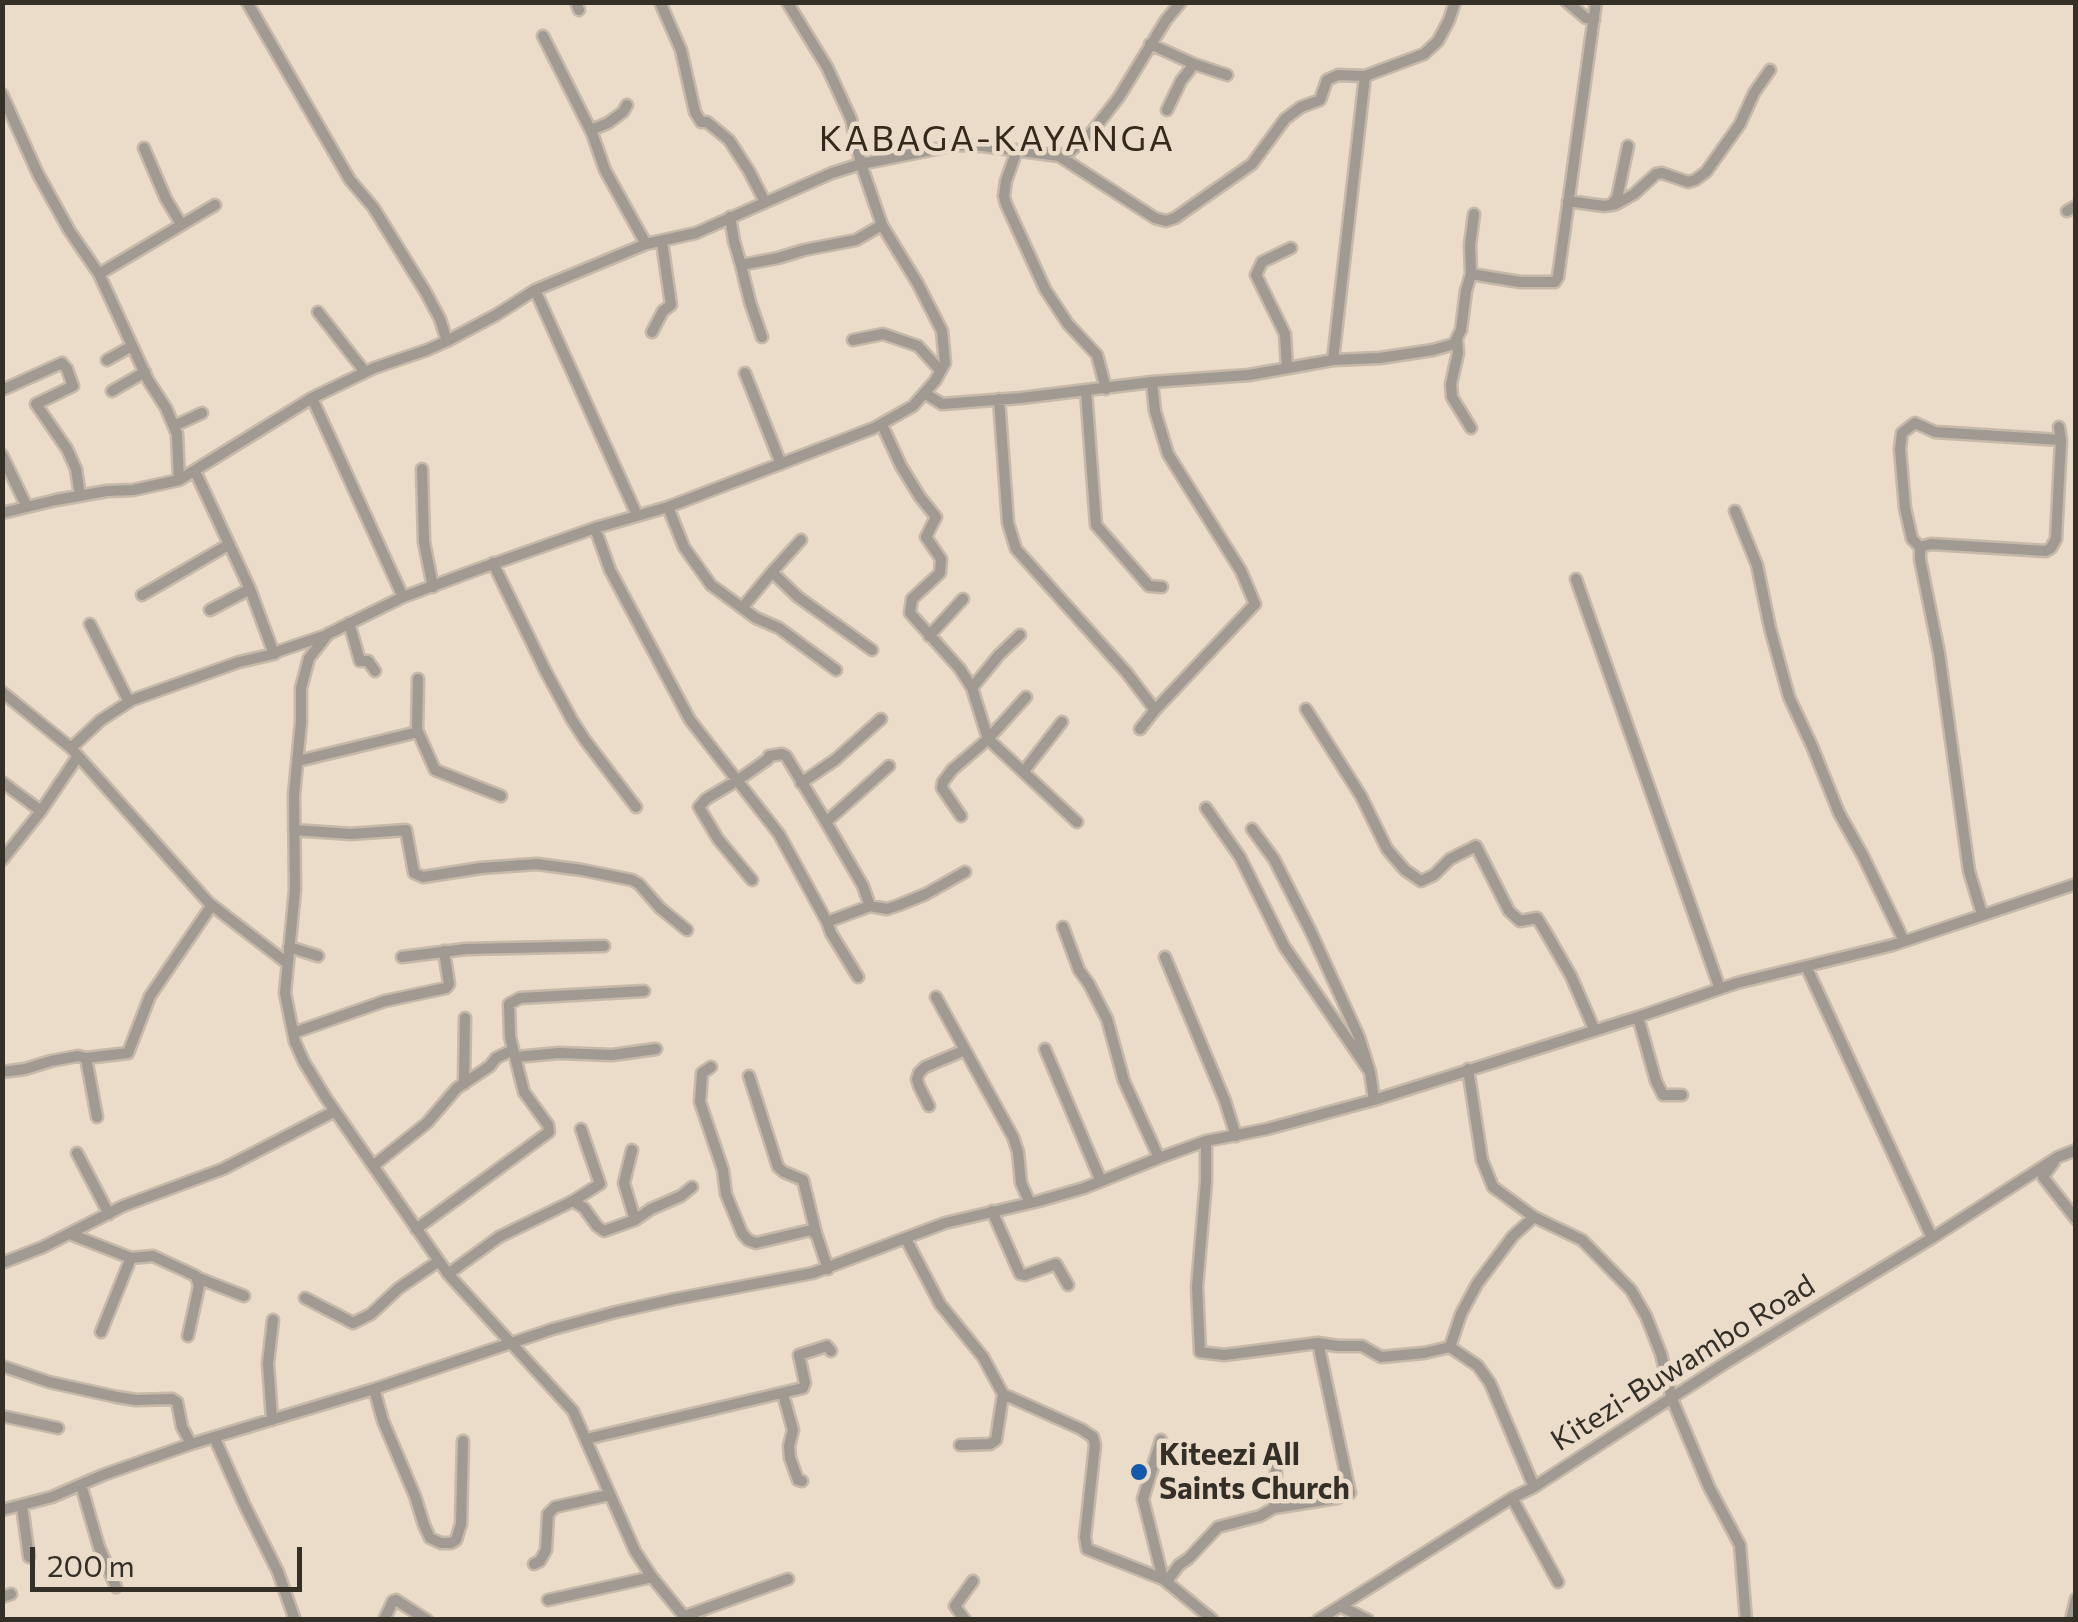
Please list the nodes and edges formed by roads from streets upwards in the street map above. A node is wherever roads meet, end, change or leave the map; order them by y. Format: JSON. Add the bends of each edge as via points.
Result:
{"nodes":[{"id":1,"x":247,"y":2,"type":"edge"},
{"id":2,"x":660,"y":2,"type":"edge"},
{"id":3,"x":787,"y":2,"type":"edge"},
{"id":4,"x":1181,"y":2,"type":"edge"},
{"id":5,"x":1455,"y":2,"type":"edge"},
{"id":6,"x":1567,"y":2,"type":"edge"},
{"id":7,"x":1596,"y":2,"type":"edge"},
{"id":8,"x":1594,"y":20,"type":"junction"},
{"id":9,"x":543,"y":36,"type":"dead end"},
{"id":10,"x":1150,"y":44,"type":"junction"},
{"id":11,"x":1194,"y":64,"type":"junction"},
{"id":12,"x":1770,"y":70,"type":"dead end"},
{"id":13,"x":1226,"y":75,"type":"dead end"},
{"id":14,"x":1365,"y":76,"type":"junction"},
{"id":15,"x":2,"y":94,"type":"edge"},
{"id":16,"x":627,"y":106,"type":"dead end"},
{"id":17,"x":1167,"y":110,"type":"dead end"},
{"id":18,"x":591,"y":130,"type":"junction"},
{"id":19,"x":1628,"y":146,"type":"dead end"},
{"id":20,"x":144,"y":148,"type":"dead end"},
{"id":21,"x":1018,"y":150,"type":"junction"},
{"id":22,"x":1059,"y":156,"type":"junction"},
{"id":23,"x":861,"y":164,"type":"junction"},
{"id":24,"x":1568,"y":201,"type":"junction"},
{"id":25,"x":765,"y":202,"type":"junction"},
{"id":26,"x":215,"y":205,"type":"dead end"},
{"id":27,"x":1611,"y":205,"type":"junction"},
{"id":28,"x":1474,"y":214,"type":"dead end"},
{"id":29,"x":730,"y":217,"type":"junction"},
{"id":30,"x":181,"y":224,"type":"junction"},
{"id":31,"x":882,"y":225,"type":"junction"},
{"id":32,"x":662,"y":242,"type":"junction"},
{"id":33,"x":646,"y":244,"type":"junction"},
{"id":34,"x":1291,"y":248,"type":"dead end"},
{"id":35,"x":741,"y":265,"type":"junction"},
{"id":36,"x":98,"y":274,"type":"junction"},
{"id":37,"x":1471,"y":274,"type":"junction"},
{"id":38,"x":535,"y":290,"type":"junction"},
{"id":39,"x":318,"y":312,"type":"dead end"},
{"id":40,"x":652,"y":332,"type":"dead end"},
{"id":41,"x":762,"y":336,"type":"dead end"},
{"id":42,"x":852,"y":340,"type":"dead end"},
{"id":43,"x":446,"y":341,"type":"junction"},
{"id":44,"x":1457,"y":341,"type":"junction"},
{"id":45,"x":132,"y":346,"type":"junction"},
{"id":46,"x":107,"y":360,"type":"dead end"},
{"id":47,"x":1333,"y":360,"type":"junction"},
{"id":48,"x":1287,"y":368,"type":"junction"},
{"id":49,"x":940,"y":369,"type":"junction"},
{"id":50,"x":145,"y":372,"type":"junction"},
{"id":51,"x":364,"y":372,"type":"junction"},
{"id":52,"x":745,"y":373,"type":"dead end"},
{"id":53,"x":1152,"y":382,"type":"junction"},
{"id":54,"x":1106,"y":389,"type":"junction"},
{"id":55,"x":2,"y":390,"type":"edge"},
{"id":56,"x":112,"y":391,"type":"dead end"},
{"id":57,"x":1086,"y":391,"type":"junction"},
{"id":58,"x":924,"y":393,"type":"junction"},
{"id":59,"x":312,"y":398,"type":"junction"},
{"id":60,"x":999,"y":398,"type":"junction"},
{"id":61,"x":202,"y":413,"type":"dead end"},
{"id":62,"x":882,"y":424,"type":"junction"},
{"id":63,"x":174,"y":426,"type":"junction"},
{"id":64,"x":1470,"y":428,"type":"dead end"},
{"id":65,"x":2,"y":455,"type":"edge"},
{"id":66,"x":781,"y":464,"type":"junction"},
{"id":67,"x":422,"y":469,"type":"dead end"},
{"id":68,"x":195,"y":472,"type":"junction"},
{"id":69,"x":179,"y":480,"type":"junction"},
{"id":70,"x":80,"y":496,"type":"junction"},
{"id":71,"x":27,"y":506,"type":"junction"},
{"id":72,"x":668,"y":506,"type":"junction"},
{"id":73,"x":1735,"y":511,"type":"dead end"},
{"id":74,"x":2,"y":512,"type":"edge"},
{"id":75,"x":637,"y":515,"type":"junction"},
{"id":76,"x":595,"y":528,"type":"junction"},
{"id":77,"x":801,"y":540,"type":"dead end"},
{"id":78,"x":228,"y":545,"type":"junction"},
{"id":79,"x":1920,"y":547,"type":"junction"},
{"id":80,"x":493,"y":563,"type":"junction"},
{"id":81,"x":772,"y":572,"type":"junction"},
{"id":82,"x":1576,"y":578,"type":"dead end"},
{"id":83,"x":1162,"y":586,"type":"dead end"},
{"id":84,"x":433,"y":587,"type":"junction"},
{"id":85,"x":250,"y":590,"type":"junction"},
{"id":86,"x":142,"y":595,"type":"dead end"},
{"id":87,"x":403,"y":597,"type":"junction"},
{"id":88,"x":963,"y":599,"type":"dead end"},
{"id":89,"x":742,"y":608,"type":"junction"},
{"id":90,"x":210,"y":610,"type":"dead end"},
{"id":91,"x":350,"y":623,"type":"junction"},
{"id":92,"x":90,"y":624,"type":"dead end"},
{"id":93,"x":328,"y":634,"type":"junction"},
{"id":94,"x":929,"y":636,"type":"junction"},
{"id":95,"x":1020,"y":636,"type":"dead end"},
{"id":96,"x":872,"y":650,"type":"dead end"},
{"id":97,"x":274,"y":654,"type":"junction"},
{"id":98,"x":836,"y":670,"type":"dead end"},
{"id":99,"x":375,"y":671,"type":"dead end"},
{"id":100,"x":418,"y":679,"type":"dead end"},
{"id":101,"x":972,"y":688,"type":"junction"},
{"id":102,"x":2,"y":692,"type":"edge"},
{"id":103,"x":1026,"y":698,"type":"dead end"},
{"id":104,"x":129,"y":702,"type":"junction"},
{"id":105,"x":1306,"y":709,"type":"dead end"},
{"id":106,"x":1155,"y":710,"type":"junction"},
{"id":107,"x":881,"y":718,"type":"dead end"},
{"id":108,"x":1062,"y":722,"type":"dead end"},
{"id":109,"x":1140,"y":729,"type":"dead end"},
{"id":110,"x":417,"y":732,"type":"junction"},
{"id":111,"x":988,"y":740,"type":"junction"},
{"id":112,"x":74,"y":752,"type":"junction"},
{"id":113,"x":298,"y":761,"type":"junction"},
{"id":114,"x":890,"y":766,"type":"dead end"},
{"id":115,"x":1024,"y":772,"type":"junction"},
{"id":116,"x":738,"y":780,"type":"junction"},
{"id":117,"x":2,"y":782,"type":"edge"},
{"id":118,"x":802,"y":783,"type":"junction"},
{"id":119,"x":500,"y":796,"type":"dead end"},
{"id":120,"x":636,"y":807,"type":"dead end"},
{"id":121,"x":1206,"y":808,"type":"dead end"},
{"id":122,"x":41,"y":811,"type":"junction"},
{"id":123,"x":961,"y":816,"type":"dead end"},
{"id":124,"x":826,"y":822,"type":"junction"},
{"id":125,"x":1077,"y":822,"type":"dead end"},
{"id":126,"x":1252,"y":829,"type":"dead end"},
{"id":127,"x":294,"y":830,"type":"junction"},
{"id":128,"x":2,"y":841,"type":"edge"},
{"id":129,"x":13,"y":849,"type":"junction"},
{"id":130,"x":2,"y":860,"type":"edge"},
{"id":131,"x":965,"y":872,"type":"dead end"},
{"id":132,"x":752,"y":880,"type":"dead end"},
{"id":133,"x":2076,"y":884,"type":"edge"},
{"id":134,"x":212,"y":905,"type":"junction"},
{"id":135,"x":870,"y":906,"type":"junction"},
{"id":136,"x":1982,"y":914,"type":"junction"},
{"id":137,"x":827,"y":922,"type":"junction"},
{"id":138,"x":1063,"y":927,"type":"dead end"},
{"id":139,"x":687,"y":930,"type":"dead end"},
{"id":140,"x":1904,"y":941,"type":"junction"},
{"id":141,"x":604,"y":946,"type":"dead end"},
{"id":142,"x":289,"y":947,"type":"junction"},
{"id":143,"x":444,"y":951,"type":"junction"},
{"id":144,"x":318,"y":956,"type":"dead end"},
{"id":145,"x":402,"y":957,"type":"dead end"},
{"id":146,"x":1165,"y":958,"type":"dead end"},
{"id":147,"x":287,"y":963,"type":"junction"},
{"id":148,"x":1806,"y":966,"type":"junction"},
{"id":149,"x":858,"y":977,"type":"dead end"},
{"id":150,"x":1720,"y":989,"type":"junction"},
{"id":151,"x":644,"y":990,"type":"dead end"},
{"id":152,"x":936,"y":997,"type":"dead end"},
{"id":153,"x":1638,"y":1017,"type":"junction"},
{"id":154,"x":466,"y":1018,"type":"dead end"},
{"id":155,"x":1594,"y":1029,"type":"junction"},
{"id":156,"x":293,"y":1033,"type":"junction"},
{"id":157,"x":656,"y":1049,"type":"dead end"},
{"id":158,"x":1046,"y":1049,"type":"dead end"},
{"id":159,"x":965,"y":1050,"type":"junction"},
{"id":160,"x":515,"y":1054,"type":"junction"},
{"id":161,"x":86,"y":1058,"type":"junction"},
{"id":162,"x":711,"y":1067,"type":"dead end"},
{"id":163,"x":1468,"y":1069,"type":"junction"},
{"id":164,"x":2,"y":1072,"type":"edge"},
{"id":165,"x":1370,"y":1072,"type":"junction"},
{"id":166,"x":749,"y":1076,"type":"dead end"},
{"id":167,"x":464,"y":1084,"type":"junction"},
{"id":168,"x":1682,"y":1094,"type":"dead end"},
{"id":169,"x":1374,"y":1100,"type":"junction"},
{"id":170,"x":929,"y":1106,"type":"dead end"},
{"id":171,"x":336,"y":1111,"type":"junction"},
{"id":172,"x":97,"y":1117,"type":"dead end"},
{"id":173,"x":581,"y":1130,"type":"dead end"},
{"id":174,"x":1236,"y":1136,"type":"junction"},
{"id":175,"x":1206,"y":1142,"type":"junction"},
{"id":176,"x":632,"y":1150,"type":"dead end"},
{"id":177,"x":2076,"y":1150,"type":"edge"},
{"id":178,"x":77,"y":1153,"type":"dead end"},
{"id":179,"x":2058,"y":1157,"type":"junction"},
{"id":180,"x":1159,"y":1158,"type":"junction"},
{"id":181,"x":373,"y":1166,"type":"junction"},
{"id":182,"x":1101,"y":1182,"type":"junction"},
{"id":183,"x":692,"y":1187,"type":"dead end"},
{"id":184,"x":573,"y":1201,"type":"junction"},
{"id":185,"x":1030,"y":1204,"type":"junction"},
{"id":186,"x":992,"y":1211,"type":"junction"},
{"id":187,"x":109,"y":1214,"type":"junction"},
{"id":188,"x":1534,"y":1217,"type":"junction"},
{"id":189,"x":2076,"y":1218,"type":"edge"},
{"id":190,"x":635,"y":1220,"type":"junction"},
{"id":191,"x":416,"y":1229,"type":"junction"},
{"id":192,"x":70,"y":1234,"type":"junction"},
{"id":193,"x":817,"y":1236,"type":"junction"},
{"id":194,"x":1932,"y":1238,"type":"junction"},
{"id":195,"x":906,"y":1239,"type":"junction"},
{"id":196,"x":131,"y":1258,"type":"junction"},
{"id":197,"x":439,"y":1261,"type":"junction"},
{"id":198,"x":2,"y":1264,"type":"edge"},
{"id":199,"x":828,"y":1268,"type":"junction"},
{"id":200,"x":448,"y":1274,"type":"junction"},
{"id":201,"x":198,"y":1278,"type":"junction"},
{"id":202,"x":1068,"y":1285,"type":"dead end"},
{"id":203,"x":244,"y":1296,"type":"dead end"},
{"id":204,"x":304,"y":1298,"type":"dead end"},
{"id":205,"x":274,"y":1320,"type":"dead end"},
{"id":206,"x":102,"y":1332,"type":"dead end"},
{"id":207,"x":188,"y":1336,"type":"dead end"},
{"id":208,"x":1318,"y":1342,"type":"junction"},
{"id":209,"x":509,"y":1343,"type":"junction"},
{"id":210,"x":1450,"y":1346,"type":"junction"},
{"id":211,"x":831,"y":1351,"type":"dead end"},
{"id":212,"x":2,"y":1366,"type":"edge"},
{"id":213,"x":374,"y":1389,"type":"junction"},
{"id":214,"x":783,"y":1394,"type":"junction"},
{"id":215,"x":1002,"y":1394,"type":"junction"},
{"id":216,"x":1672,"y":1400,"type":"junction"},
{"id":217,"x":2,"y":1416,"type":"edge"},
{"id":218,"x":272,"y":1420,"type":"junction"},
{"id":219,"x":58,"y":1428,"type":"dead end"},
{"id":220,"x":215,"y":1439,"type":"junction"},
{"id":221,"x":586,"y":1439,"type":"junction"},
{"id":222,"x":1161,"y":1440,"type":"dead end"},
{"id":223,"x":463,"y":1441,"type":"dead end"},
{"id":224,"x":192,"y":1444,"type":"junction"},
{"id":225,"x":960,"y":1445,"type":"dead end"},
{"id":226,"x":1276,"y":1470,"type":"dead end"},
{"id":227,"x":802,"y":1481,"type":"dead end"},
{"id":228,"x":81,"y":1485,"type":"junction"},
{"id":229,"x":1534,"y":1487,"type":"junction"},
{"id":230,"x":609,"y":1495,"type":"junction"},
{"id":231,"x":1512,"y":1498,"type":"junction"},
{"id":232,"x":22,"y":1506,"type":"junction"},
{"id":233,"x":1274,"y":1508,"type":"junction"},
{"id":234,"x":2,"y":1510,"type":"edge"},
{"id":235,"x":29,"y":1558,"type":"dead end"},
{"id":236,"x":534,"y":1564,"type":"dead end"},
{"id":237,"x":652,"y":1577,"type":"junction"},
{"id":238,"x":788,"y":1578,"type":"dead end"},
{"id":239,"x":1165,"y":1580,"type":"junction"},
{"id":240,"x":973,"y":1581,"type":"dead end"},
{"id":241,"x":1558,"y":1582,"type":"dead end"},
{"id":242,"x":116,"y":1587,"type":"dead end"},
{"id":243,"x":2076,"y":1598,"type":"edge"},
{"id":244,"x":548,"y":1600,"type":"dead end"},
{"id":245,"x":1340,"y":1606,"type":"junction"},
{"id":246,"x":686,"y":1618,"type":"edge"},
{"id":247,"x":295,"y":1620,"type":"edge"},
{"id":248,"x":384,"y":1620,"type":"edge"},
{"id":249,"x":428,"y":1620,"type":"edge"},
{"id":250,"x":965,"y":1620,"type":"edge"},
{"id":251,"x":1213,"y":1620,"type":"edge"},
{"id":252,"x":1318,"y":1620,"type":"edge"},
{"id":253,"x":1368,"y":1620,"type":"edge"},
{"id":254,"x":1746,"y":1620,"type":"edge"},
{"id":255,"x":2071,"y":1620,"type":"edge"}],
"edges":[{"from":1,"to":43,"type":"street","via":[[350,180],[425,291]]},
{"from":2,"to":25,"type":"street","via":[[695,112],[729,140]]},
{"from":3,"to":23,"type":"street","via":[[845,104]]},
{"from":4,"to":10,"type":"street"},
{"from":5,"to":14,"type":"street","via":[[1438,41],[1424,54]]},
{"from":6,"to":8,"type":"street"},
{"from":7,"to":8,"type":"street"},
{"from":8,"to":24,"type":"street"},
{"from":9,"to":18,"type":"street"},
{"from":10,"to":11,"type":"street"},
{"from":10,"to":22,"type":"street","via":[[1091,134]]},
{"from":11,"to":13,"type":"street"},
{"from":11,"to":17,"type":"street"},
{"from":12,"to":27,"type":"street","via":[[1706,172],[1688,182],[1656,174]]},
{"from":14,"to":22,"type":"street","via":[[1327,80],[1320,100],[1285,119],[1252,164],[1166,220]]},
{"from":14,"to":47,"type":"street"},
{"from":15,"to":36,"type":"street","via":[[38,174]]},
{"from":16,"to":18,"type":"street"},
{"from":18,"to":33,"type":"street"},
{"from":19,"to":27,"type":"street"},
{"from":20,"to":30,"type":"street"},
{"from":21,"to":22,"type":"street"},
{"from":21,"to":23,"type":"street","via":[[956,145]]},
{"from":21,"to":54,"type":"street","via":[[1006,204],[1045,289],[1098,355]]},
{"from":23,"to":25,"type":"street"},
{"from":23,"to":31,"type":"street"},
{"from":24,"to":27,"type":"street"},
{"from":24,"to":37,"type":"street","via":[[1555,282]]},
{"from":25,"to":29,"type":"street"},
{"from":26,"to":30,"type":"street"},
{"from":28,"to":37,"type":"street"},
{"from":29,"to":32,"type":"street"},
{"from":29,"to":35,"type":"street"},
{"from":30,"to":36,"type":"street"},
{"from":31,"to":35,"type":"street","via":[[856,240]]},
{"from":31,"to":49,"type":"street","via":[[936,315],[944,344]]},
{"from":32,"to":33,"type":"street"},
{"from":32,"to":40,"type":"street","via":[[671,305]]},
{"from":33,"to":38,"type":"street"},
{"from":34,"to":48,"type":"street","via":[[1262,262],[1256,276],[1285,334]]},
{"from":35,"to":41,"type":"street"},
{"from":36,"to":45,"type":"street"},
{"from":37,"to":44,"type":"street"},
{"from":38,"to":43,"type":"street"},
{"from":38,"to":75,"type":"street"},
{"from":39,"to":51,"type":"street"},
{"from":42,"to":49,"type":"street","via":[[883,334],[918,346]]},
{"from":43,"to":51,"type":"street"},
{"from":44,"to":47,"type":"street","via":[[1433,350]]},
{"from":44,"to":64,"type":"street","via":[[1452,397]]},
{"from":45,"to":46,"type":"street"},
{"from":45,"to":50,"type":"street"},
{"from":47,"to":48,"type":"street"},
{"from":48,"to":53,"type":"street"},
{"from":49,"to":58,"type":"street"},
{"from":50,"to":56,"type":"street"},
{"from":50,"to":63,"type":"street"},
{"from":51,"to":59,"type":"street"},
{"from":52,"to":66,"type":"street"},
{"from":53,"to":54,"type":"street"},
{"from":53,"to":106,"type":"street","via":[[1168,454],[1255,604]]},
{"from":54,"to":57,"type":"street"},
{"from":55,"to":70,"type":"street","via":[[62,363],[67,369],[73,386],[36,404],[67,449]]},
{"from":57,"to":60,"type":"street"},
{"from":57,"to":83,"type":"street","via":[[1096,525],[1149,586]]},
{"from":58,"to":60,"type":"street","via":[[942,404]]},
{"from":58,"to":62,"type":"street"},
{"from":59,"to":68,"type":"street"},
{"from":59,"to":87,"type":"street"},
{"from":60,"to":106,"type":"street","via":[[1008,523],[1016,549]]},
{"from":61,"to":63,"type":"street"},
{"from":62,"to":66,"type":"street"},
{"from":62,"to":94,"type":"street","via":[[936,517],[926,538],[941,560],[940,573],[912,599],[910,613]]},
{"from":63,"to":69,"type":"street"},
{"from":65,"to":71,"type":"street"},
{"from":66,"to":72,"type":"street"},
{"from":67,"to":84,"type":"street"},
{"from":68,"to":69,"type":"street"},
{"from":68,"to":78,"type":"street"},
{"from":69,"to":70,"type":"street"},
{"from":70,"to":71,"type":"street"},
{"from":71,"to":74,"type":"street"},
{"from":72,"to":75,"type":"street"},
{"from":72,"to":89,"type":"street","via":[[701,573]]},
{"from":73,"to":140,"type":"street","via":[[1757,565],[1790,697]]},
{"from":75,"to":76,"type":"street"},
{"from":76,"to":80,"type":"street"},
{"from":76,"to":116,"type":"street","via":[[678,699]]},
{"from":77,"to":81,"type":"street"},
{"from":78,"to":85,"type":"street"},
{"from":78,"to":86,"type":"street"},
{"from":79,"to":79,"type":"street","via":[[2052,548],[2060,434],[1935,432],[1915,423],[1902,433],[1906,508]]},
{"from":79,"to":136,"type":"street","via":[[1968,870]]},
{"from":80,"to":84,"type":"street"},
{"from":80,"to":120,"type":"street","via":[[572,720]]},
{"from":81,"to":89,"type":"street"},
{"from":81,"to":96,"type":"street"},
{"from":82,"to":150,"type":"street"},
{"from":84,"to":87,"type":"street"},
{"from":85,"to":90,"type":"street"},
{"from":85,"to":97,"type":"street"},
{"from":87,"to":91,"type":"street"},
{"from":88,"to":94,"type":"street"},
{"from":89,"to":98,"type":"street"},
{"from":91,"to":93,"type":"street"},
{"from":91,"to":99,"type":"street","via":[[360,661]]},
{"from":92,"to":104,"type":"street"},
{"from":93,"to":97,"type":"street"},
{"from":93,"to":113,"type":"street","via":[[309,658],[301,688]]},
{"from":94,"to":101,"type":"street"},
{"from":95,"to":101,"type":"street"},
{"from":97,"to":104,"type":"street"},
{"from":100,"to":110,"type":"street"},
{"from":101,"to":111,"type":"street"},
{"from":102,"to":112,"type":"street"},
{"from":103,"to":111,"type":"street"},
{"from":104,"to":112,"type":"street","via":[[101,720]]},
{"from":105,"to":155,"type":"street","via":[[1406,870],[1421,882],[1476,846],[1509,911],[1520,921],[1537,918]]},
{"from":106,"to":109,"type":"street"},
{"from":107,"to":118,"type":"street"},
{"from":108,"to":115,"type":"street"},
{"from":110,"to":113,"type":"street"},
{"from":110,"to":119,"type":"street","via":[[436,770]]},
{"from":111,"to":115,"type":"street"},
{"from":111,"to":123,"type":"street","via":[[943,782]]},
{"from":112,"to":122,"type":"street"},
{"from":112,"to":134,"type":"street"},
{"from":113,"to":127,"type":"street"},
{"from":114,"to":124,"type":"street"},
{"from":115,"to":125,"type":"street"},
{"from":116,"to":118,"type":"street","via":[[777,754],[786,756]]},
{"from":116,"to":132,"type":"street","via":[[699,807]]},
{"from":116,"to":137,"type":"street","via":[[779,834]]},
{"from":117,"to":122,"type":"street"},
{"from":118,"to":124,"type":"street"},
{"from":121,"to":165,"type":"street","via":[[1240,857],[1284,946]]},
{"from":122,"to":129,"type":"street"},
{"from":124,"to":135,"type":"street"},
{"from":126,"to":165,"type":"street","via":[[1312,932]]},
{"from":127,"to":139,"type":"street","via":[[406,830],[414,872],[423,877],[538,864],[632,880]]},
{"from":127,"to":142,"type":"street"},
{"from":128,"to":129,"type":"street"},
{"from":129,"to":130,"type":"street"},
{"from":131,"to":135,"type":"street","via":[[899,904]]},
{"from":133,"to":136,"type":"street"},
{"from":134,"to":147,"type":"street"},
{"from":134,"to":161,"type":"street","via":[[150,996],[129,1052]]},
{"from":135,"to":137,"type":"street"},
{"from":136,"to":140,"type":"street"},
{"from":137,"to":149,"type":"street"},
{"from":138,"to":180,"type":"street","via":[[1107,1019],[1124,1081]]},
{"from":140,"to":148,"type":"street"},
{"from":141,"to":143,"type":"street"},
{"from":142,"to":144,"type":"street"},
{"from":142,"to":147,"type":"street"},
{"from":143,"to":145,"type":"street"},
{"from":143,"to":156,"type":"street","via":[[446,988]]},
{"from":146,"to":174,"type":"street"},
{"from":147,"to":156,"type":"street"},
{"from":148,"to":150,"type":"street"},
{"from":148,"to":194,"type":"street"},
{"from":150,"to":153,"type":"street"},
{"from":151,"to":160,"type":"street","via":[[517,999],[509,1004]]},
{"from":152,"to":159,"type":"street"},
{"from":153,"to":155,"type":"street"},
{"from":153,"to":168,"type":"street","via":[[1663,1094]]},
{"from":154,"to":167,"type":"street"},
{"from":155,"to":163,"type":"street"},
{"from":156,"to":171,"type":"street"},
{"from":157,"to":160,"type":"street"},
{"from":158,"to":182,"type":"street"},
{"from":159,"to":170,"type":"street","via":[[919,1073]]},
{"from":159,"to":185,"type":"street","via":[[1012,1137]]},
{"from":160,"to":167,"type":"street","via":[[496,1058]]},
{"from":160,"to":191,"type":"street","via":[[524,1092],[549,1132]]},
{"from":161,"to":164,"type":"street"},
{"from":161,"to":172,"type":"street"},
{"from":162,"to":193,"type":"street","via":[[702,1073],[700,1102],[742,1233],[756,1242],[811,1230]]},
{"from":163,"to":169,"type":"street"},
{"from":163,"to":188,"type":"street","via":[[1482,1160],[1494,1187]]},
{"from":165,"to":169,"type":"street"},
{"from":166,"to":193,"type":"street","via":[[778,1167],[803,1180]]},
{"from":167,"to":181,"type":"street"},
{"from":169,"to":174,"type":"street"},
{"from":171,"to":181,"type":"street"},
{"from":171,"to":187,"type":"street","via":[[223,1170]]},
{"from":173,"to":184,"type":"street","via":[[600,1184]]},
{"from":174,"to":175,"type":"street"},
{"from":175,"to":180,"type":"street"},
{"from":175,"to":208,"type":"street","via":[[1200,1352],[1224,1355]]},
{"from":176,"to":190,"type":"street","via":[[624,1183]]},
{"from":177,"to":179,"type":"street","name":"Kitezi-Buwambo Road"},
{"from":178,"to":187,"type":"street"},
{"from":179,"to":189,"type":"street","via":[[2043,1177]]},
{"from":179,"to":194,"type":"street","name":"Kitezi-Buwambo Road"},
{"from":180,"to":182,"type":"street"},
{"from":181,"to":191,"type":"street"},
{"from":182,"to":185,"type":"street"},
{"from":183,"to":190,"type":"street"},
{"from":184,"to":190,"type":"street","via":[[600,1230]]},
{"from":184,"to":200,"type":"street"},
{"from":185,"to":186,"type":"street"},
{"from":186,"to":195,"type":"street"},
{"from":186,"to":202,"type":"street","via":[[1020,1274],[1056,1264]]},
{"from":187,"to":192,"type":"street"},
{"from":188,"to":210,"type":"street","via":[[1477,1284]]},
{"from":188,"to":216,"type":"street","via":[[1582,1240],[1630,1290],[1662,1354]]},
{"from":191,"to":197,"type":"street"},
{"from":192,"to":196,"type":"street"},
{"from":192,"to":198,"type":"street"},
{"from":193,"to":199,"type":"street"},
{"from":194,"to":216,"type":"street","name":"Kitezi-Buwambo Road"},
{"from":195,"to":199,"type":"street"},
{"from":195,"to":215,"type":"street","via":[[940,1304],[983,1357]]},
{"from":196,"to":201,"type":"street","via":[[153,1256]]},
{"from":196,"to":206,"type":"street"},
{"from":197,"to":200,"type":"street"},
{"from":197,"to":204,"type":"street","via":[[353,1322]]},
{"from":199,"to":209,"type":"street","via":[[616,1312]]},
{"from":200,"to":209,"type":"street"},
{"from":201,"to":203,"type":"street"},
{"from":201,"to":207,"type":"street"},
{"from":205,"to":218,"type":"street","via":[[268,1363]]},
{"from":208,"to":210,"type":"street","via":[[1362,1346],[1381,1356]]},
{"from":208,"to":233,"type":"street","via":[[1350,1493]]},
{"from":209,"to":213,"type":"street"},
{"from":209,"to":221,"type":"street","via":[[574,1412]]},
{"from":210,"to":229,"type":"street","via":[[1490,1383]]},
{"from":211,"to":214,"type":"street","via":[[827,1346],[801,1354],[805,1386]]},
{"from":212,"to":224,"type":"street","via":[[117,1398],[172,1399]]},
{"from":213,"to":218,"type":"street"},
{"from":213,"to":223,"type":"street","via":[[424,1525],[441,1544],[456,1540],[461,1524]]},
{"from":214,"to":221,"type":"street"},
{"from":214,"to":227,"type":"street","via":[[793,1430],[790,1458]]},
{"from":215,"to":225,"type":"street","via":[[996,1440]]},
{"from":215,"to":239,"type":"street","via":[[1093,1437],[1087,1549]]},
{"from":216,"to":229,"type":"street","name":"Kitezi-Buwambo Road"},
{"from":216,"to":254,"type":"street","via":[[1740,1544]]},
{"from":217,"to":219,"type":"street"},
{"from":218,"to":220,"type":"street"},
{"from":220,"to":224,"type":"street"},
{"from":220,"to":247,"type":"street"},
{"from":221,"to":230,"type":"street"},
{"from":222,"to":239,"type":"street","via":[[1143,1500]]},
{"from":224,"to":228,"type":"street"},
{"from":226,"to":233,"type":"street"},
{"from":228,"to":232,"type":"street"},
{"from":228,"to":242,"type":"street"},
{"from":229,"to":231,"type":"street","name":"Kitezi-Buwambo Road"},
{"from":230,"to":236,"type":"street","via":[[555,1507],[548,1514],[546,1550]]},
{"from":230,"to":237,"type":"street"},
{"from":231,"to":241,"type":"street"},
{"from":231,"to":245,"type":"street","name":"Kitezi-Buwambo Road"},
{"from":232,"to":234,"type":"street"},
{"from":232,"to":235,"type":"street"},
{"from":233,"to":239,"type":"street","via":[[1218,1527]]},
{"from":237,"to":244,"type":"street"},
{"from":237,"to":246,"type":"street"},
{"from":238,"to":246,"type":"street"},
{"from":239,"to":251,"type":"street"},
{"from":240,"to":250,"type":"street","via":[[955,1606]]},
{"from":243,"to":255,"type":"street"},
{"from":245,"to":252,"type":"street","name":"Kitezi-Buwambo Road"},
{"from":245,"to":253,"type":"street"},
{"from":248,"to":249,"type":"street","via":[[396,1600]]}]}
